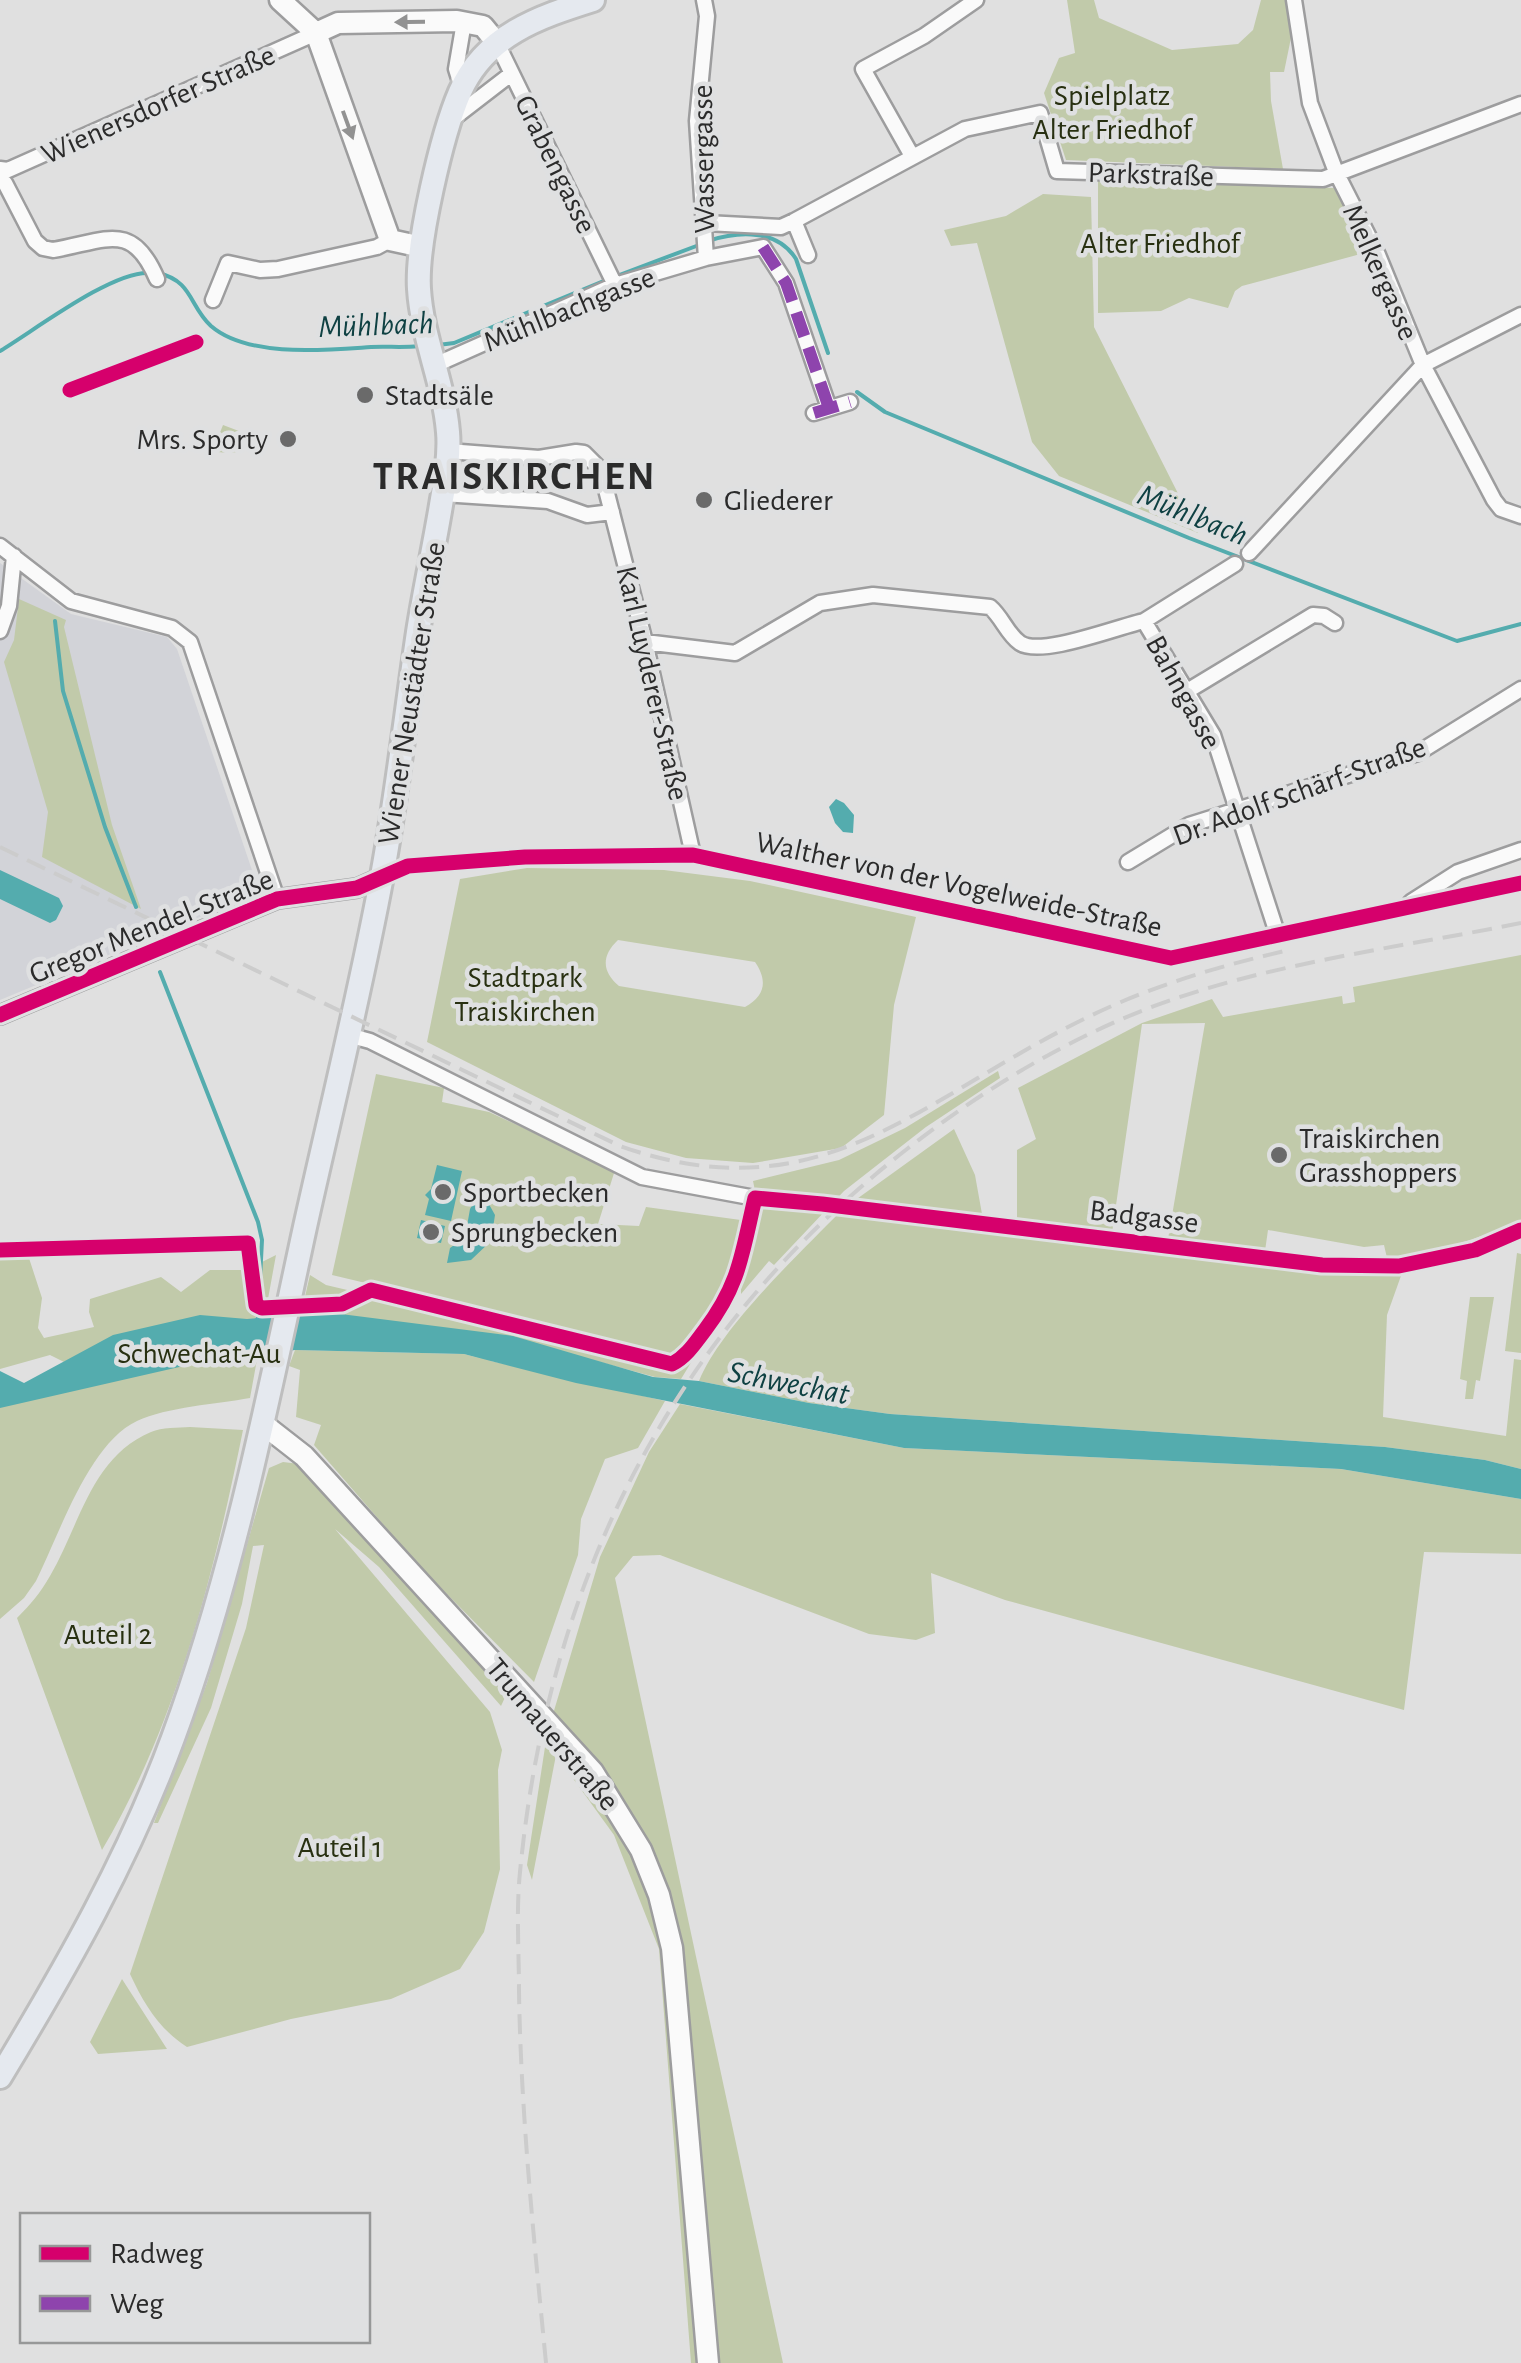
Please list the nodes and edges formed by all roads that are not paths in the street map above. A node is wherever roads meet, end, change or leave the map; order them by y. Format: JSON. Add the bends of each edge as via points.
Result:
{"nodes":[{"id":1,"x":280,"y":0,"type":"edge"},
{"id":2,"x":593,"y":0,"type":"edge"},
{"id":3,"x":704,"y":0,"type":"edge"},
{"id":4,"x":976,"y":0,"type":"edge"},
{"id":5,"x":1294,"y":0,"type":"edge"},
{"id":6,"x":464,"y":22,"type":"junction"},
{"id":7,"x":316,"y":33,"type":"junction"},
{"id":8,"x":497,"y":44,"type":"junction"},
{"id":9,"x":511,"y":74,"type":"junction"},
{"id":10,"x":462,"y":88,"type":"junction"},
{"id":11,"x":1521,"y":104,"type":"edge"},
{"id":12,"x":450,"y":122,"type":"junction"},
{"id":13,"x":912,"y":156,"type":"junction"},
{"id":14,"x":0,"y":168,"type":"edge"},
{"id":15,"x":1336,"y":172,"type":"junction"},
{"id":16,"x":0,"y":181,"type":"edge"},
{"id":17,"x":794,"y":221,"type":"junction"},
{"id":18,"x":390,"y":240,"type":"junction"},
{"id":19,"x":705,"y":241,"type":"junction"},
{"id":20,"x":422,"y":247,"type":"junction"},
{"id":21,"x":808,"y":255,"type":"dead end"},
{"id":22,"x":158,"y":279,"type":"dead end"},
{"id":23,"x":612,"y":279,"type":"junction"},
{"id":24,"x":213,"y":300,"type":"dead end"},
{"id":25,"x":1521,"y":315,"type":"edge"},
{"id":26,"x":432,"y":353,"type":"junction"},
{"id":27,"x":1422,"y":365,"type":"junction"},
{"id":28,"x":850,"y":402,"type":"dead end"},
{"id":29,"x":458,"y":452,"type":"junction"},
{"id":30,"x":443,"y":494,"type":"junction"},
{"id":31,"x":612,"y":512,"type":"junction"},
{"id":32,"x":1521,"y":516,"type":"edge"},
{"id":33,"x":0,"y":546,"type":"edge"},
{"id":34,"x":1249,"y":553,"type":"dead end"},
{"id":35,"x":14,"y":556,"type":"junction"},
{"id":36,"x":1235,"y":564,"type":"dead end"},
{"id":37,"x":1144,"y":620,"type":"junction"},
{"id":38,"x":1335,"y":623,"type":"dead end"},
{"id":39,"x":0,"y":631,"type":"edge"},
{"id":40,"x":645,"y":642,"type":"junction"},
{"id":41,"x":1521,"y":689,"type":"edge"},
{"id":42,"x":1189,"y":690,"type":"junction"},
{"id":43,"x":1239,"y":809,"type":"junction"},
{"id":44,"x":1521,"y":850,"type":"edge"},
{"id":45,"x":693,"y":855,"type":"junction"},
{"id":46,"x":1128,"y":862,"type":"dead end"},
{"id":47,"x":382,"y":878,"type":"junction"},
{"id":48,"x":1521,"y":883,"type":"edge"},
{"id":49,"x":277,"y":899,"type":"junction"},
{"id":50,"x":1406,"y":906,"type":"junction"},
{"id":51,"x":1277,"y":932,"type":"junction"},
{"id":52,"x":0,"y":1016,"type":"edge"},
{"id":53,"x":348,"y":1035,"type":"junction"},
{"id":54,"x":1521,"y":1230,"type":"edge"},
{"id":55,"x":263,"y":1424,"type":"junction"},
{"id":56,"x":0,"y":2077,"type":"edge"},
{"id":57,"x":708,"y":2363,"type":"edge"}],
"edges":[{"from":1,"to":7,"type":"main road"},
{"from":2,"to":8,"type":"main road","name":"Wiener Neustädter Straße","via":[[512,30]]},
{"from":3,"to":19,"type":"street","name":"Wassergasse","via":[[697,121]]},
{"from":4,"to":13,"type":"street","via":[[863,69]]},
{"from":5,"to":15,"type":"street","name":"Melkergasse","via":[[1310,103]]},
{"from":6,"to":7,"type":"main road","one_way":true,"via":[[338,23]]},
{"from":6,"to":8,"type":"main road","via":[[483,26]]},
{"from":6,"to":10,"type":"street","via":[[456,68]]},
{"from":7,"to":14,"type":"street","name":"Wienersdorfer Straße"},
{"from":7,"to":18,"type":"main road","one_way":true},
{"from":8,"to":9,"type":"street","name":"Grabengasse"},
{"from":8,"to":10,"type":"main road","name":"Wiener Neustädter Straße"},
{"from":9,"to":12,"type":"street"},
{"from":9,"to":23,"type":"street","name":"Grabengasse"},
{"from":10,"to":12,"type":"main road","name":"Wiener Neustädter Straße"},
{"from":11,"to":15,"type":"street"},
{"from":12,"to":20,"type":"main road","name":"Wiener Neustädter Straße"},
{"from":13,"to":15,"type":"street","name":"Parkstraße","via":[[965,130],[1040,113],[1057,171],[1323,179]]},
{"from":13,"to":17,"type":"street","name":"Parkstraße"},
{"from":15,"to":27,"type":"street","name":"Melkergasse"},
{"from":16,"to":22,"type":"street","via":[[43,248],[124,238],[135,243]]},
{"from":17,"to":19,"type":"street","name":"Mühlbachgasse"},
{"from":17,"to":21,"type":"street"},
{"from":18,"to":20,"type":"main road"},
{"from":18,"to":24,"type":"street","via":[[278,269],[228,262]]},
{"from":19,"to":23,"type":"street","name":"Mühlbachgasse"},
{"from":19,"to":28,"type":"street","name":"Mühlbachgasse","via":[[763,247],[786,283],[821,411]]},
{"from":20,"to":26,"type":"main road","name":"Wiener Neustädter Straße","via":[[418,286]]},
{"from":23,"to":26,"type":"street","name":"Mühlbachgasse","via":[[566,309]]},
{"from":25,"to":27,"type":"street"},
{"from":26,"to":29,"type":"main road","name":"Wiener Neustädter Straße"},
{"from":27,"to":32,"type":"street","name":"Melkergasse","via":[[1494,500]]},
{"from":27,"to":34,"type":"street"},
{"from":29,"to":30,"type":"main road","name":"Wiener Neustädter Straße"},
{"from":29,"to":31,"type":"street","name":"Karl Luyderer-Straße","via":[[538,458],[584,453],[602,470]]},
{"from":30,"to":31,"type":"street","via":[[548,501],[587,515]]},
{"from":30,"to":47,"type":"main road","name":"Wiener Neustädter Straße"},
{"from":31,"to":40,"type":"street","name":"Karl Luyderer-Straße"},
{"from":33,"to":35,"type":"street"},
{"from":35,"to":39,"type":"street"},
{"from":35,"to":49,"type":"street","via":[[71,601],[172,628],[190,642]]},
{"from":36,"to":37,"type":"street"},
{"from":37,"to":40,"type":"street","name":"Bahngasse","via":[[1037,649],[1016,640],[990,607],[872,594],[820,603],[734,653]]},
{"from":37,"to":42,"type":"street","name":"Bahngasse"},
{"from":38,"to":42,"type":"street","via":[[1313,615]]},
{"from":40,"to":45,"type":"street","name":"Karl Luyderer-Straße"},
{"from":41,"to":43,"type":"street","name":"Dr. Adolf Schärf-Straße","via":[[1418,752]]},
{"from":42,"to":43,"type":"street","name":"Bahngasse"},
{"from":43,"to":46,"type":"street","name":"Dr. Adolf Schärf-Straße","via":[[1189,825]]},
{"from":43,"to":51,"type":"street","name":"Bahngasse"},
{"from":44,"to":50,"type":"street","name":"Walther von der Vogelweide-Straße","via":[[1458,872]]},
{"from":45,"to":47,"type":"street","name":"Walther von der Vogelweide-Straße","via":[[525,856],[408,866]]},
{"from":45,"to":51,"type":"street","name":"Walther von der Vogelweide-Straße","via":[[1171,958]]},
{"from":47,"to":49,"type":"street","name":"Gregor Mendel-Straße","via":[[358,888]]},
{"from":47,"to":53,"type":"main road","name":"Wiener Neustädter Straße"},
{"from":48,"to":50,"type":"street","name":"Walther von der Vogelweide-Straße"},
{"from":49,"to":52,"type":"street","name":"Gregor Mendel-Straße"},
{"from":50,"to":51,"type":"street","name":"Walther von der Vogelweide-Straße"},
{"from":53,"to":54,"type":"street","name":"Badgasse","via":[[642,1177],[755,1198],[1322,1265],[1399,1266],[1475,1250]]},
{"from":53,"to":55,"type":"main road","name":"Wiener Neustädter Straße"},
{"from":55,"to":56,"type":"main road","name":"Wiener Neustädter Straße","via":[[171,1744],[77,1948]]},
{"from":55,"to":57,"type":"main road","name":"Trumauerstraße","via":[[304,1456],[581,1758],[641,1850],[672,1948]]}]}
